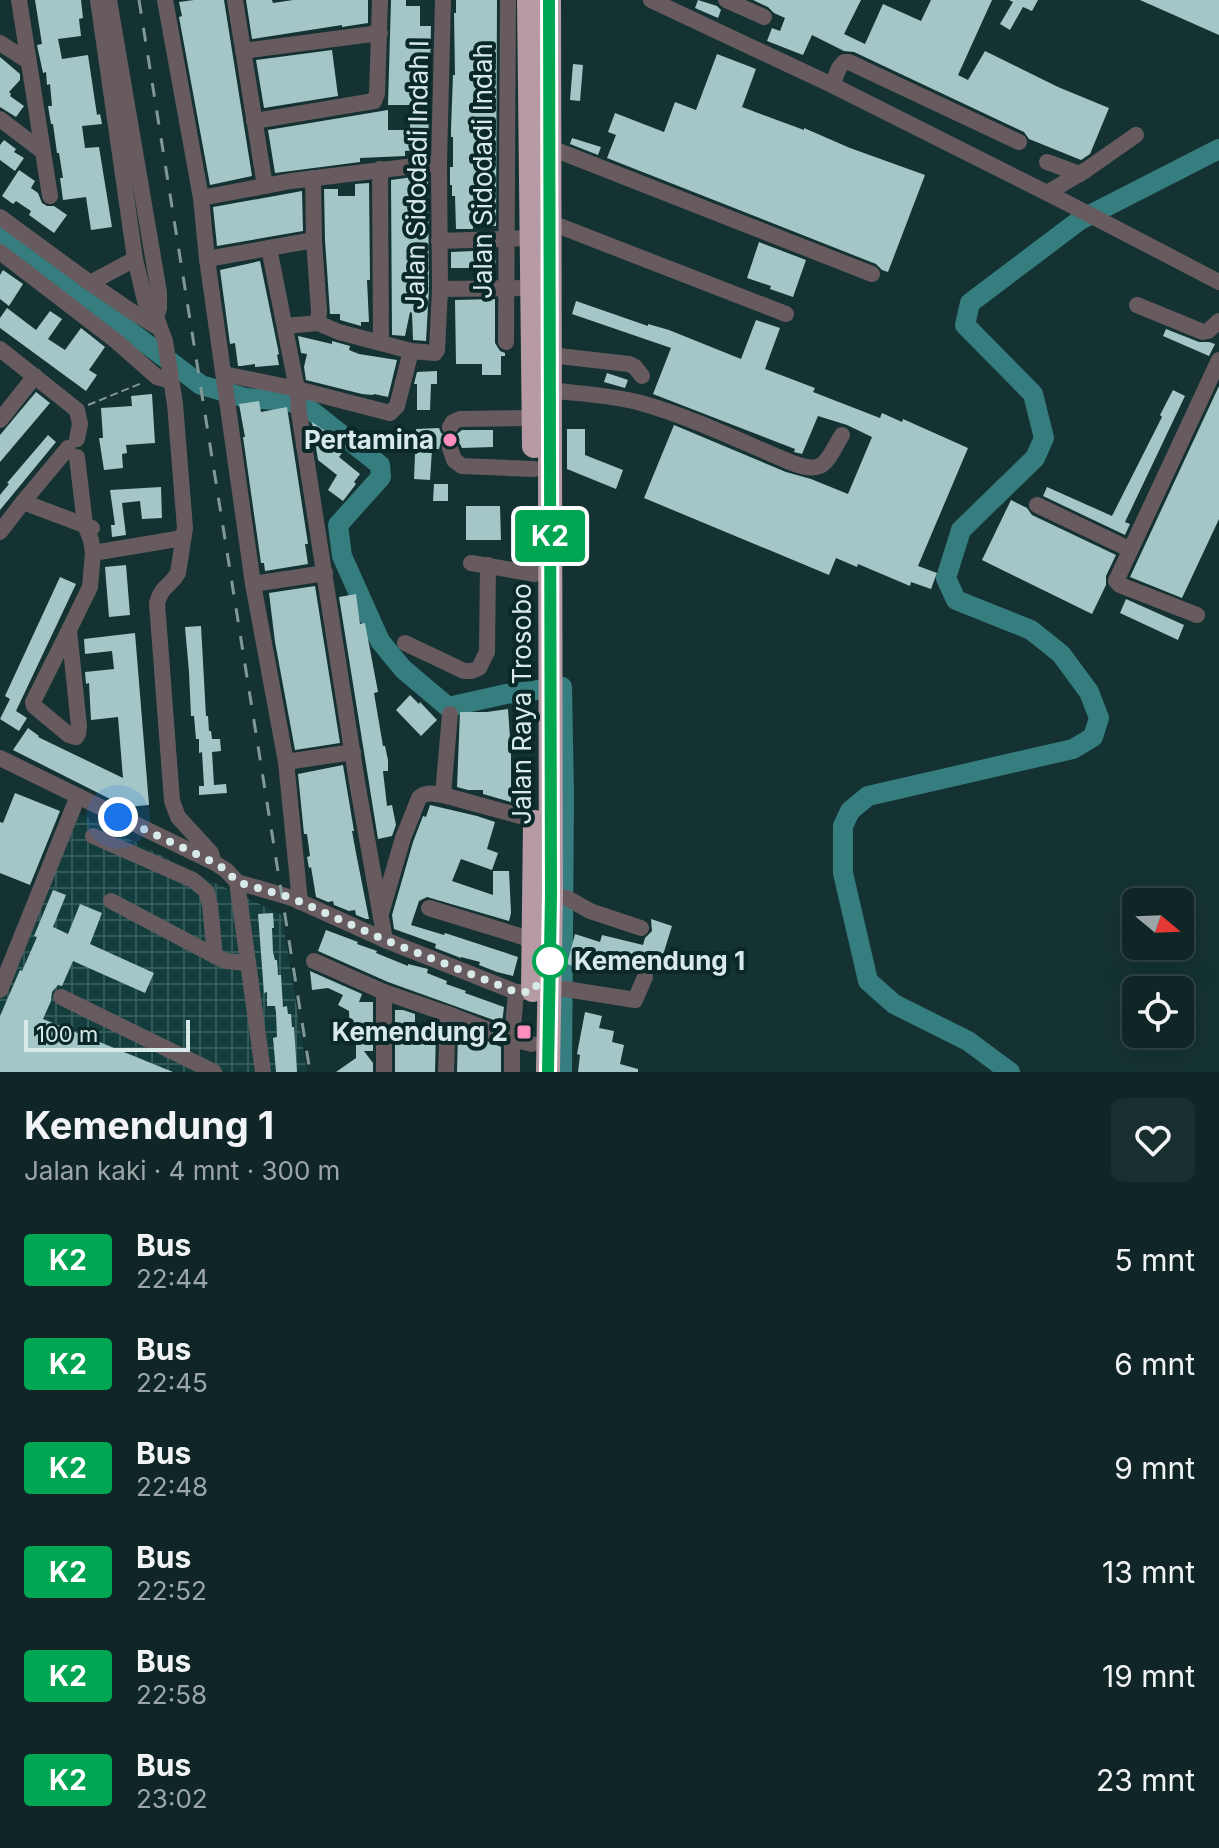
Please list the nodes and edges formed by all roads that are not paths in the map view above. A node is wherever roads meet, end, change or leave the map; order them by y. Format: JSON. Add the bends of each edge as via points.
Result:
{"nodes":[{"id":1,"x":19,"y":0,"type":"edge"},
{"id":2,"x":98,"y":0,"type":"edge"},
{"id":3,"x":109,"y":0,"type":"edge"},
{"id":4,"x":165,"y":0,"type":"edge"},
{"id":5,"x":235,"y":0,"type":"edge"},
{"id":6,"x":380,"y":0,"type":"edge"},
{"id":7,"x":443,"y":0,"type":"edge"},
{"id":8,"x":508,"y":0,"type":"edge"},
{"id":9,"x":529,"y":0,"type":"edge"},
{"id":10,"x":549,"y":0,"type":"edge"},
{"id":11,"x":651,"y":0,"type":"edge"},
{"id":12,"x":726,"y":0,"type":"edge"},
{"id":13,"x":764,"y":17,"type":"dead end"},
{"id":14,"x":380,"y":33,"type":"junction"},
{"id":15,"x":0,"y":43,"type":"edge"},
{"id":16,"x":243,"y":51,"type":"junction"},
{"id":17,"x":28,"y":61,"type":"junction"},
{"id":18,"x":832,"y":85,"type":"junction"},
{"id":19,"x":0,"y":119,"type":"edge"},
{"id":20,"x":254,"y":121,"type":"junction"},
{"id":21,"x":1136,"y":135,"type":"dead end"},
{"id":22,"x":1019,"y":142,"type":"dead end"},
{"id":23,"x":551,"y":148,"type":"junction"},
{"id":24,"x":42,"y":151,"type":"junction"},
{"id":25,"x":1047,"y":162,"type":"dead end"},
{"id":26,"x":439,"y":163,"type":"junction"},
{"id":27,"x":380,"y":169,"type":"junction"},
{"id":28,"x":1080,"y":174,"type":"junction"},
{"id":29,"x":313,"y":178,"type":"junction"},
{"id":30,"x":265,"y":186,"type":"junction"},
{"id":31,"x":1047,"y":193,"type":"junction"},
{"id":32,"x":50,"y":196,"type":"dead end"},
{"id":33,"x":201,"y":198,"type":"junction"},
{"id":34,"x":0,"y":217,"type":"edge"},
{"id":35,"x":529,"y":232,"type":"junction"},
{"id":36,"x":314,"y":240,"type":"junction"},
{"id":37,"x":439,"y":241,"type":"junction"},
{"id":38,"x":269,"y":248,"type":"junction"},
{"id":39,"x":0,"y":252,"type":"edge"},
{"id":40,"x":207,"y":259,"type":"junction"},
{"id":41,"x":143,"y":268,"type":"junction"},
{"id":42,"x":872,"y":274,"type":"dead end"},
{"id":43,"x":1219,"y":282,"type":"edge"},
{"id":44,"x":90,"y":283,"type":"junction"},
{"id":45,"x":520,"y":288,"type":"junction"},
{"id":46,"x":440,"y":289,"type":"junction"},
{"id":47,"x":1137,"y":305,"type":"dead end"},
{"id":48,"x":786,"y":314,"type":"dead end"},
{"id":49,"x":1219,"y":321,"type":"edge"},
{"id":50,"x":318,"y":323,"type":"junction"},
{"id":51,"x":285,"y":326,"type":"junction"},
{"id":52,"x":161,"y":329,"type":"junction"},
{"id":53,"x":381,"y":342,"type":"junction"},
{"id":54,"x":506,"y":342,"type":"dead end"},
{"id":55,"x":0,"y":349,"type":"edge"},
{"id":56,"x":411,"y":351,"type":"junction"},
{"id":57,"x":550,"y":355,"type":"junction"},
{"id":58,"x":1219,"y":360,"type":"edge"},
{"id":59,"x":166,"y":375,"type":"junction"},
{"id":60,"x":35,"y":376,"type":"junction"},
{"id":61,"x":642,"y":376,"type":"dead end"},
{"id":62,"x":225,"y":386,"type":"junction"},
{"id":63,"x":550,"y":390,"type":"junction"},
{"id":64,"x":298,"y":401,"type":"junction"},
{"id":65,"x":533,"y":418,"type":"junction"},
{"id":66,"x":0,"y":420,"type":"edge"},
{"id":67,"x":450,"y":427,"type":"dead end"},
{"id":68,"x":842,"y":435,"type":"dead end"},
{"id":69,"x":77,"y":448,"type":"junction"},
{"id":70,"x":450,"y":448,"type":"dead end"},
{"id":71,"x":534,"y":469,"type":"junction"},
{"id":72,"x":23,"y":502,"type":"junction"},
{"id":73,"x":1037,"y":505,"type":"dead end"},
{"id":74,"x":0,"y":532,"type":"edge"},
{"id":75,"x":184,"y":535,"type":"junction"},
{"id":76,"x":91,"y":537,"type":"junction"},
{"id":77,"x":1129,"y":549,"type":"junction"},
{"id":78,"x":325,"y":573,"type":"junction"},
{"id":79,"x":535,"y":574,"type":"junction"},
{"id":80,"x":253,"y":584,"type":"junction"},
{"id":81,"x":1197,"y":615,"type":"dead end"},
{"id":82,"x":69,"y":630,"type":"junction"},
{"id":83,"x":405,"y":643,"type":"dead end"},
{"id":84,"x":542,"y":687,"type":"junction"},
{"id":85,"x":450,"y":714,"type":"dead end"},
{"id":86,"x":353,"y":752,"type":"junction"},
{"id":87,"x":0,"y":758,"type":"edge"},
{"id":88,"x":286,"y":762,"type":"junction"},
{"id":89,"x":443,"y":795,"type":"junction"},
{"id":90,"x":78,"y":796,"type":"junction"},
{"id":91,"x":118,"y":817,"type":"junction"},
{"id":92,"x":535,"y":820,"type":"junction"},
{"id":93,"x":93,"y":836,"type":"dead end"},
{"id":94,"x":402,"y":843,"type":"junction"},
{"id":95,"x":111,"y":844,"type":"junction"},
{"id":96,"x":369,"y":847,"type":"junction"},
{"id":97,"x":213,"y":862,"type":"junction"},
{"id":98,"x":237,"y":882,"type":"junction"},
{"id":99,"x":558,"y":897,"type":"junction"},
{"id":100,"x":111,"y":901,"type":"dead end"},
{"id":101,"x":300,"y":902,"type":"junction"},
{"id":102,"x":429,"y":908,"type":"dead end"},
{"id":103,"x":381,"y":915,"type":"junction"},
{"id":104,"x":641,"y":928,"type":"dead end"},
{"id":105,"x":385,"y":940,"type":"junction"},
{"id":106,"x":533,"y":940,"type":"junction"},
{"id":107,"x":215,"y":956,"type":"junction"},
{"id":108,"x":314,"y":961,"type":"dead end"},
{"id":109,"x":247,"y":963,"type":"junction"},
{"id":110,"x":645,"y":977,"type":"dead end"},
{"id":111,"x":0,"y":990,"type":"edge"},
{"id":112,"x":544,"y":990,"type":"junction"},
{"id":113,"x":384,"y":992,"type":"junction"},
{"id":114,"x":61,"y":997,"type":"dead end"},
{"id":115,"x":448,"y":1014,"type":"junction"},
{"id":116,"x":522,"y":1042,"type":"junction"},
{"id":117,"x":214,"y":1072,"type":"edge"},
{"id":118,"x":263,"y":1072,"type":"edge"},
{"id":119,"x":384,"y":1072,"type":"edge"},
{"id":120,"x":446,"y":1072,"type":"edge"},
{"id":121,"x":512,"y":1072,"type":"edge"},
{"id":122,"x":532,"y":1072,"type":"edge"},
{"id":123,"x":548,"y":1072,"type":"edge"}],
"edges":[{"from":1,"to":17,"type":"street"},
{"from":2,"to":41,"type":"street"},
{"from":3,"to":41,"type":"street"},
{"from":4,"to":33,"type":"street"},
{"from":5,"to":16,"type":"street"},
{"from":6,"to":14,"type":"street"},
{"from":7,"to":26,"type":"street","name":"Jalan Sidodadi Indah I"},
{"from":8,"to":35,"type":"street","name":"Jalan Sidodadi Indah"},
{"from":9,"to":35,"type":"highway","name":"Jalan Raya Trosobo"},
{"from":10,"to":23,"type":"highway","name":"Jalan Raya Trosobo"},
{"from":11,"to":18,"type":"street"},
{"from":12,"to":13,"type":"street"},
{"from":14,"to":16,"type":"street"},
{"from":14,"to":20,"type":"street","via":[[374,101]]},
{"from":15,"to":17,"type":"street"},
{"from":16,"to":20,"type":"street"},
{"from":17,"to":24,"type":"street"},
{"from":18,"to":22,"type":"street","via":[[840,67],[849,62]]},
{"from":18,"to":31,"type":"street"},
{"from":19,"to":24,"type":"street"},
{"from":20,"to":30,"type":"street"},
{"from":21,"to":28,"type":"street"},
{"from":23,"to":35,"type":"highway","name":"Jalan Raya Trosobo"},
{"from":23,"to":42,"type":"street"},
{"from":24,"to":32,"type":"street"},
{"from":25,"to":28,"type":"street"},
{"from":26,"to":27,"type":"street"},
{"from":26,"to":37,"type":"street","name":"Jalan Sidodadi Indah I"},
{"from":27,"to":29,"type":"street"},
{"from":27,"to":53,"type":"street"},
{"from":28,"to":31,"type":"street"},
{"from":29,"to":30,"type":"street"},
{"from":29,"to":36,"type":"street"},
{"from":30,"to":33,"type":"street"},
{"from":31,"to":43,"type":"street"},
{"from":33,"to":40,"type":"street"},
{"from":34,"to":44,"type":"street"},
{"from":35,"to":37,"type":"street"},
{"from":35,"to":45,"type":"highway","name":"Jalan Raya Trosobo"},
{"from":35,"to":48,"type":"street"},
{"from":35,"to":57,"type":"highway","name":"Jalan Raya Trosobo"},
{"from":36,"to":38,"type":"street"},
{"from":36,"to":50,"type":"street"},
{"from":37,"to":46,"type":"street","name":"Jalan Sidodadi Indah I"},
{"from":38,"to":40,"type":"street"},
{"from":38,"to":51,"type":"street"},
{"from":39,"to":59,"type":"street"},
{"from":40,"to":62,"type":"street"},
{"from":41,"to":44,"type":"street"},
{"from":41,"to":52,"type":"street","via":[[159,292]]},
{"from":44,"to":52,"type":"street"},
{"from":45,"to":46,"type":"street"},
{"from":45,"to":54,"type":"street","name":"Jalan Sidodadi Indah"},
{"from":45,"to":65,"type":"highway","name":"Jalan Raya Trosobo"},
{"from":46,"to":56,"type":"street","name":"Jalan Sidodadi Indah I","via":[[437,350]]},
{"from":47,"to":49,"type":"street","via":[[1203,332]]},
{"from":50,"to":51,"type":"street"},
{"from":50,"to":53,"type":"street"},
{"from":51,"to":64,"type":"street"},
{"from":52,"to":59,"type":"street"},
{"from":53,"to":56,"type":"street"},
{"from":55,"to":60,"type":"street"},
{"from":56,"to":64,"type":"street","via":[[397,406],[390,413]]},
{"from":57,"to":61,"type":"street","via":[[629,364]]},
{"from":57,"to":63,"type":"highway","name":"Jalan Raya Trosobo"},
{"from":58,"to":77,"type":"street"},
{"from":59,"to":75,"type":"street","via":[[177,419]]},
{"from":60,"to":66,"type":"street"},
{"from":60,"to":69,"type":"street","via":[[77,410]]},
{"from":62,"to":64,"type":"street"},
{"from":62,"to":80,"type":"street"},
{"from":63,"to":68,"type":"street","via":[[639,402],[811,469],[824,464]]},
{"from":63,"to":84,"type":"highway","name":"Jalan Raya Trosobo"},
{"from":64,"to":78,"type":"street"},
{"from":65,"to":67,"type":"street","via":[[460,419]]},
{"from":65,"to":71,"type":"highway","name":"Jalan Raya Trosobo"},
{"from":69,"to":72,"type":"street"},
{"from":69,"to":76,"type":"street"},
{"from":70,"to":71,"type":"street","via":[[462,466]]},
{"from":71,"to":79,"type":"highway","name":"Jalan Raya Trosobo"},
{"from":72,"to":74,"type":"street"},
{"from":72,"to":76,"type":"street"},
{"from":73,"to":77,"type":"street"},
{"from":75,"to":76,"type":"street"},
{"from":75,"to":97,"type":"street","via":[[178,573],[157,603],[172,801]]},
{"from":76,"to":82,"type":"street","via":[[90,587]]},
{"from":77,"to":81,"type":"street","via":[[1118,583]]},
{"from":78,"to":80,"type":"street"},
{"from":78,"to":86,"type":"street"},
{"from":79,"to":83,"type":"street","via":[[480,564],[487,652],[479,668],[464,671]]},
{"from":79,"to":84,"type":"highway","name":"Jalan Raya Trosobo"},
{"from":80,"to":88,"type":"street"},
{"from":82,"to":82,"type":"street","via":[[33,702],[76,737],[79,726]]},
{"from":84,"to":92,"type":"highway","name":"Jalan Raya Trosobo"},
{"from":84,"to":99,"type":"highway","name":"Jalan Raya Trosobo"},
{"from":85,"to":89,"type":"street"},
{"from":86,"to":88,"type":"street"},
{"from":86,"to":96,"type":"street"},
{"from":87,"to":90,"type":"street"},
{"from":88,"to":101,"type":"street"},
{"from":89,"to":92,"type":"street"},
{"from":89,"to":94,"type":"street","via":[[419,798]]},
{"from":90,"to":91,"type":"street"},
{"from":90,"to":111,"type":"street"},
{"from":91,"to":95,"type":"street"},
{"from":91,"to":97,"type":"street"},
{"from":92,"to":106,"type":"highway","name":"Jalan Raya Trosobo"},
{"from":93,"to":95,"type":"street"},
{"from":94,"to":96,"type":"street"},
{"from":94,"to":103,"type":"street"},
{"from":95,"to":107,"type":"street","via":[[193,880],[206,891]]},
{"from":96,"to":103,"type":"street"},
{"from":97,"to":98,"type":"street"},
{"from":98,"to":101,"type":"street"},
{"from":98,"to":109,"type":"street"},
{"from":99,"to":104,"type":"street"},
{"from":99,"to":112,"type":"highway","name":"Jalan Raya Trosobo"},
{"from":100,"to":107,"type":"street"},
{"from":101,"to":105,"type":"street"},
{"from":102,"to":106,"type":"street"},
{"from":103,"to":105,"type":"street"},
{"from":105,"to":112,"type":"street"},
{"from":106,"to":112,"type":"highway","name":"Jalan Raya Trosobo"},
{"from":107,"to":109,"type":"street"},
{"from":108,"to":113,"type":"street"},
{"from":109,"to":118,"type":"street"},
{"from":110,"to":112,"type":"street","via":[[635,1000]]},
{"from":112,"to":116,"type":"highway","name":"Jalan Raya Trosobo"},
{"from":112,"to":123,"type":"highway","name":"Jalan Raya Trosobo"},
{"from":113,"to":115,"type":"street"},
{"from":113,"to":119,"type":"street"},
{"from":114,"to":117,"type":"street"},
{"from":115,"to":116,"type":"street"},
{"from":115,"to":120,"type":"street"},
{"from":116,"to":121,"type":"street"},
{"from":116,"to":122,"type":"highway","name":"Jalan Raya Trosobo"}]}
